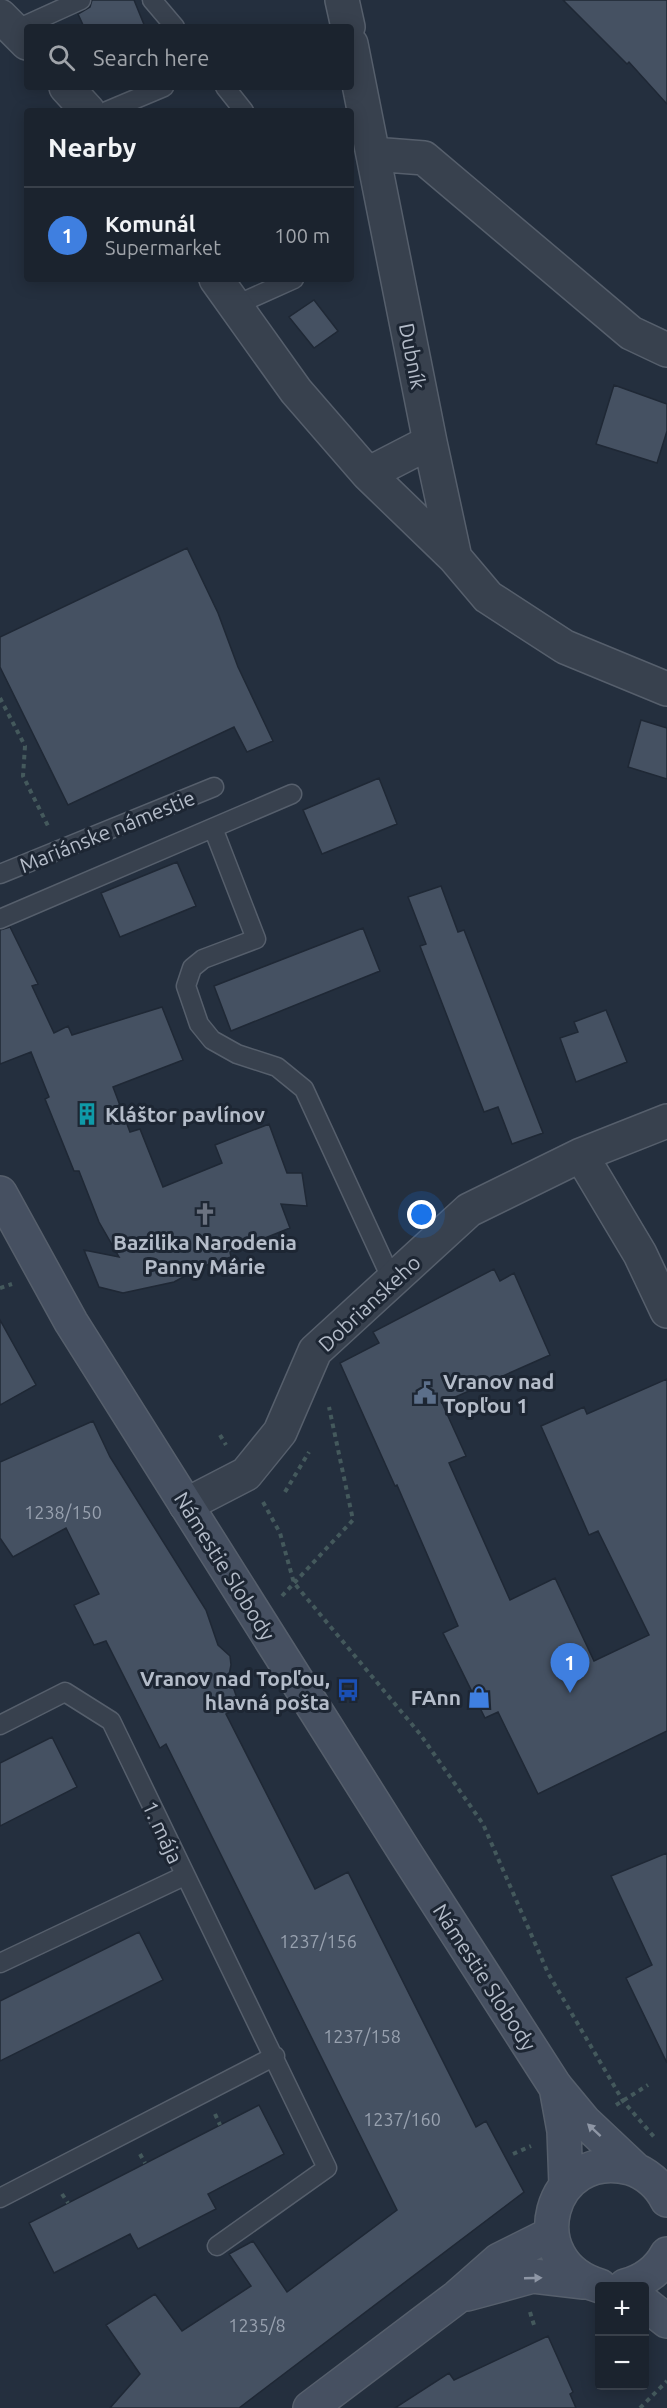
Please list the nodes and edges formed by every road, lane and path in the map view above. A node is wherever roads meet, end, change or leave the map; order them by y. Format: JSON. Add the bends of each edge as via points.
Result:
{"nodes":[{"id":1,"x":81,"y":0,"type":"edge"},
{"id":2,"x":152,"y":0,"type":"edge"},
{"id":3,"x":342,"y":0,"type":"edge"},
{"id":4,"x":27,"y":24,"type":"edge"},
{"id":5,"x":172,"y":24,"type":"edge"},
{"id":6,"x":347,"y":24,"type":"edge"},
{"id":7,"x":354,"y":59,"type":"edge"},
{"id":8,"x":69,"y":90,"type":"edge"},
{"id":9,"x":157,"y":90,"type":"edge"},
{"id":10,"x":227,"y":90,"type":"edge"},
{"id":11,"x":85,"y":108,"type":"edge"},
{"id":12,"x":114,"y":108,"type":"edge"},
{"id":13,"x":242,"y":108,"type":"edge"},
{"id":14,"x":373,"y":154,"type":"junction"},
{"id":15,"x":218,"y":282,"type":"edge"},
{"id":16,"x":287,"y":282,"type":"edge"},
{"id":17,"x":236,"y":305,"type":"junction"},
{"id":18,"x":667,"y":350,"type":"edge"},
{"id":19,"x":430,"y":441,"type":"junction"},
{"id":20,"x":368,"y":474,"type":"junction"},
{"id":21,"x":456,"y":558,"type":"junction"},
{"id":22,"x":667,"y":689,"type":"edge"},
{"id":23,"x":0,"y":698,"type":"edge"},
{"id":24,"x":214,"y":788,"type":"dead end"},
{"id":25,"x":292,"y":794,"type":"dead end"},
{"id":26,"x":213,"y":828,"type":"junction"},
{"id":27,"x":60,"y":850,"type":"junction"},
{"id":28,"x":0,"y":874,"type":"edge"},
{"id":29,"x":0,"y":919,"type":"edge"},
{"id":30,"x":667,"y":1121,"type":"edge"},
{"id":31,"x":581,"y":1155,"type":"junction"},
{"id":32,"x":0,"y":1193,"type":"edge"},
{"id":33,"x":392,"y":1280,"type":"junction"},
{"id":34,"x":12,"y":1284,"type":"dead end"},
{"id":35,"x":0,"y":1288,"type":"edge"},
{"id":36,"x":667,"y":1311,"type":"edge"},
{"id":37,"x":327,"y":1399,"type":"dead end"},
{"id":38,"x":260,"y":1498,"type":"dead end"},
{"id":39,"x":186,"y":1505,"type":"junction"},
{"id":40,"x":294,"y":1583,"type":"junction"},
{"id":41,"x":274,"y":1604,"type":"dead end"},
{"id":42,"x":0,"y":1725,"type":"edge"},
{"id":43,"x":184,"y":1876,"type":"junction"},
{"id":44,"x":0,"y":1963,"type":"edge"},
{"id":45,"x":274,"y":2055,"type":"junction"},
{"id":46,"x":648,"y":2085,"type":"dead end"},
{"id":47,"x":555,"y":2086,"type":"junction"},
{"id":48,"x":623,"y":2101,"type":"junction"},
{"id":49,"x":608,"y":2109,"type":"dead end"},
{"id":50,"x":660,"y":2144,"type":"dead end"},
{"id":51,"x":636,"y":2170,"type":"junction"},
{"id":52,"x":566,"y":2186,"type":"junction"},
{"id":53,"x":0,"y":2198,"type":"edge"},
{"id":54,"x":667,"y":2200,"type":"edge"},
{"id":55,"x":551,"y":2234,"type":"junction"},
{"id":56,"x":217,"y":2246,"type":"dead end"},
{"id":57,"x":667,"y":2254,"type":"edge"},
{"id":58,"x":639,"y":2282,"type":"edge"},
{"id":59,"x":592,"y":2284,"type":"edge"},
{"id":60,"x":457,"y":2297,"type":"junction"},
{"id":61,"x":649,"y":2306,"type":"edge"},
{"id":62,"x":667,"y":2321,"type":"edge"},
{"id":63,"x":667,"y":2381,"type":"edge"},
{"id":64,"x":328,"y":2403,"type":"edge"},
{"id":65,"x":640,"y":2408,"type":"edge"}],
"edges":[{"from":1,"to":4,"type":"lane"},
{"from":2,"to":5,"type":"lane"},
{"from":3,"to":6,"type":"street"},
{"from":7,"to":14,"type":"street","name":"Dubník"},
{"from":8,"to":11,"type":"street"},
{"from":9,"to":12,"type":"lane"},
{"from":10,"to":13,"type":"lane"},
{"from":14,"to":18,"type":"street","via":[[424,158],[631,333]]},
{"from":14,"to":19,"type":"street","name":"Dubník"},
{"from":15,"to":17,"type":"street","name":"Dubník"},
{"from":16,"to":17,"type":"lane"},
{"from":17,"to":20,"type":"street","name":"Dubník","via":[[296,391]]},
{"from":19,"to":20,"type":"street"},
{"from":19,"to":21,"type":"street","name":"Dubník"},
{"from":20,"to":21,"type":"street","name":"Dubník"},
{"from":21,"to":22,"type":"street","name":"Dubník","via":[[488,597],[565,647]]},
{"from":23,"to":27,"type":"path","via":[[25,746],[23,776]]},
{"from":24,"to":27,"type":"lane","name":"Mariánske námestie"},
{"from":25,"to":26,"type":"lane"},
{"from":26,"to":29,"type":"lane"},
{"from":26,"to":33,"type":"lane","via":[[256,939],[203,959],[192,968],[186,986],[199,1024],[212,1040],[237,1054],[277,1067],[304,1089]]},
{"from":27,"to":28,"type":"lane","name":"Mariánske námestie"},
{"from":30,"to":31,"type":"street","name":"Dobrianskeho"},
{"from":31,"to":33,"type":"street","name":"Dobrianskeho","via":[[469,1210]]},
{"from":31,"to":36,"type":"street","via":[[640,1254]]},
{"from":32,"to":39,"type":"street","name":"Námestie Slobody","via":[[71,1322]]},
{"from":33,"to":39,"type":"street","name":"Dobrianskeho","via":[[315,1351],[280,1432],[246,1474]]},
{"from":34,"to":35,"type":"path"},
{"from":37,"to":40,"type":"path","via":[[354,1520]]},
{"from":38,"to":40,"type":"path","via":[[280,1533]]},
{"from":39,"to":47,"type":"street","name":"Námestie Slobody"},
{"from":40,"to":41,"type":"path"},
{"from":40,"to":48,"type":"path","via":[[420,1734],[483,1824],[548,1973]]},
{"from":42,"to":43,"type":"lane","name":"1. mája","via":[[66,1692],[111,1721]]},
{"from":43,"to":44,"type":"lane"},
{"from":43,"to":45,"type":"lane","name":"1. mája"},
{"from":45,"to":53,"type":"lane"},
{"from":45,"to":56,"type":"lane","name":"1. mája","via":[[327,2168]]},
{"from":46,"to":48,"type":"path"},
{"from":51,"to":47,"type":"street","one_way":true,"via":[[584,2121]]},
{"from":47,"to":52,"type":"street","via":[[564,2131]]},
{"from":48,"to":49,"type":"path"},
{"from":48,"to":50,"type":"path"},
{"from":51,"to":52,"type":"street","via":[[618,2165],[598,2166]]},
{"from":51,"to":54,"type":"street","via":[[652,2180]]},
{"from":52,"to":55,"type":"street","via":[[556,2200]]},
{"from":55,"to":59,"type":"street","via":[[568,2269]]},
{"from":55,"to":60,"type":"street","via":[[499,2260]]},
{"from":57,"to":58,"type":"street"},
{"from":60,"to":59,"type":"street","one_way":true,"via":[[533,2277]]},
{"from":60,"to":64,"type":"street"},
{"from":61,"to":62,"type":"street"},
{"from":63,"to":65,"type":"path"}]}
